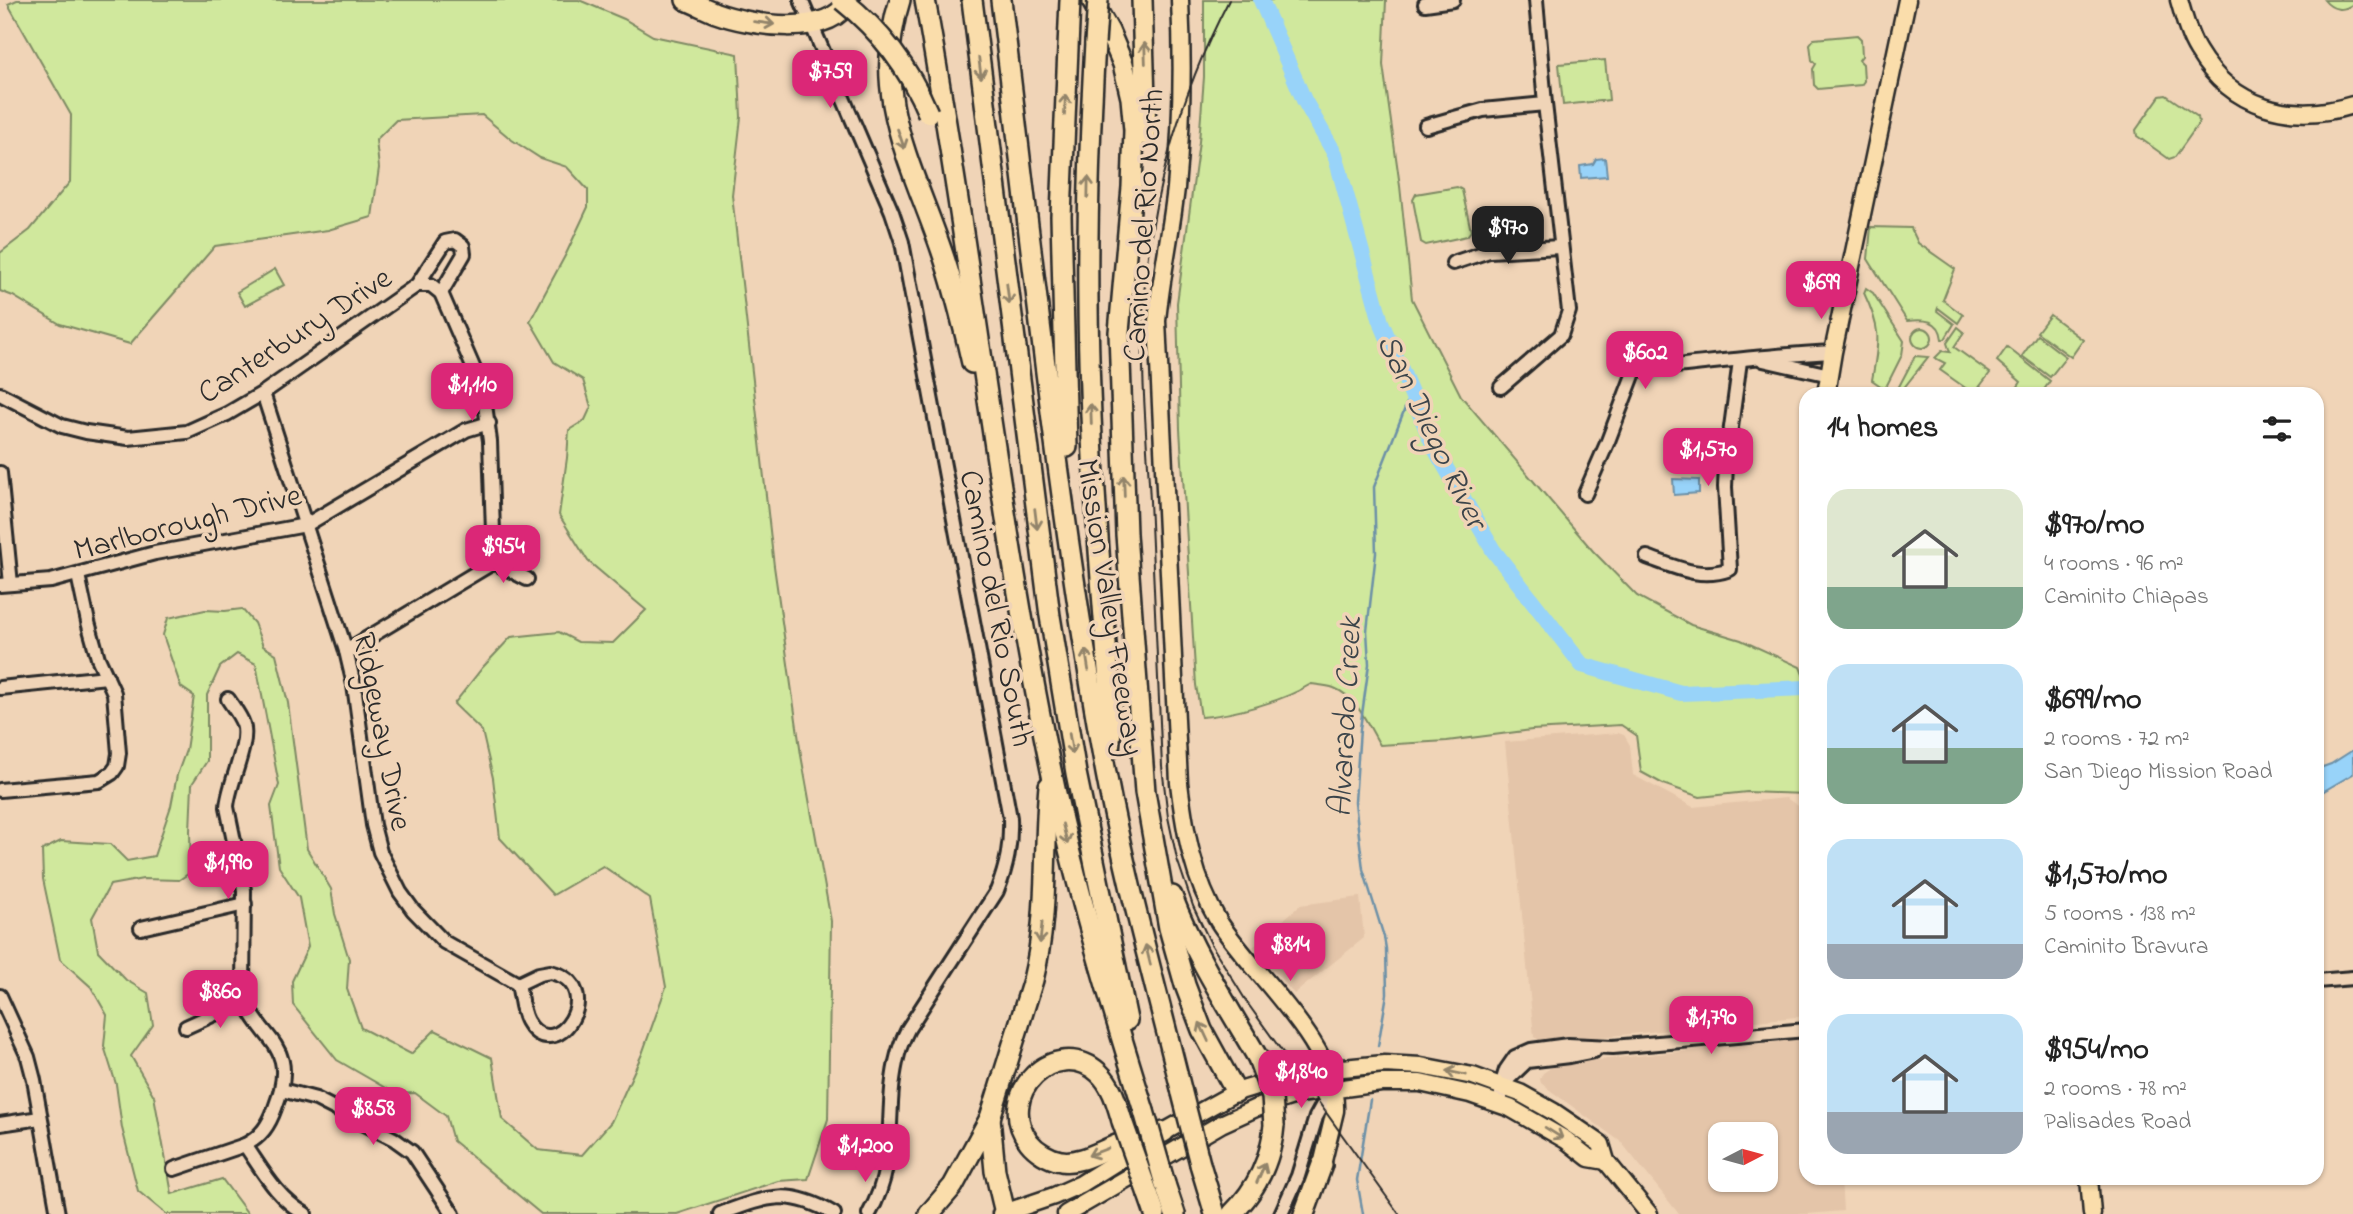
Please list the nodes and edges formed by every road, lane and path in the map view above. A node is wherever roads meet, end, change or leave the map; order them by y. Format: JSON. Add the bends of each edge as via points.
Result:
{"nodes":[{"id":1,"x":686,"y":0,"type":"edge"},
{"id":2,"x":801,"y":0,"type":"edge"},
{"id":3,"x":842,"y":0,"type":"edge"},
{"id":4,"x":849,"y":0,"type":"edge"},
{"id":5,"x":900,"y":0,"type":"edge"},
{"id":6,"x":925,"y":0,"type":"edge"},
{"id":7,"x":972,"y":0,"type":"edge"},
{"id":8,"x":1001,"y":0,"type":"edge"},
{"id":9,"x":1091,"y":0,"type":"edge"},
{"id":10,"x":1098,"y":0,"type":"edge"},
{"id":11,"x":1142,"y":0,"type":"edge"},
{"id":12,"x":1180,"y":0,"type":"edge"},
{"id":13,"x":1453,"y":0,"type":"edge"},
{"id":14,"x":1536,"y":0,"type":"edge"},
{"id":15,"x":1907,"y":0,"type":"edge"},
{"id":16,"x":2179,"y":0,"type":"edge"},
{"id":17,"x":1425,"y":4,"type":"dead end"},
{"id":18,"x":1070,"y":9,"type":"edge"},
{"id":19,"x":810,"y":23,"type":"junction"},
{"id":20,"x":1545,"y":104,"type":"junction"},
{"id":21,"x":2353,"y":105,"type":"edge"},
{"id":22,"x":936,"y":111,"type":"junction"},
{"id":23,"x":1426,"y":126,"type":"dead end"},
{"id":24,"x":1560,"y":247,"type":"junction"},
{"id":25,"x":1453,"y":263,"type":"dead end"},
{"id":26,"x":418,"y":285,"type":"junction"},
{"id":27,"x":441,"y":293,"type":"junction"},
{"id":28,"x":1121,"y":351,"type":"junction"},
{"id":29,"x":1833,"y":352,"type":"junction"},
{"id":30,"x":1756,"y":358,"type":"junction"},
{"id":31,"x":1740,"y":361,"type":"junction"},
{"id":32,"x":1830,"y":375,"type":"junction"},
{"id":33,"x":1501,"y":387,"type":"dead end"},
{"id":34,"x":1827,"y":387,"type":"edge"},
{"id":35,"x":263,"y":393,"type":"junction"},
{"id":36,"x":0,"y":394,"type":"edge"},
{"id":37,"x":489,"y":423,"type":"junction"},
{"id":38,"x":994,"y":452,"type":"junction"},
{"id":39,"x":0,"y":473,"type":"edge"},
{"id":40,"x":1063,"y":491,"type":"junction"},
{"id":41,"x":1585,"y":494,"type":"dead end"},
{"id":42,"x":306,"y":525,"type":"junction"},
{"id":43,"x":1647,"y":557,"type":"dead end"},
{"id":44,"x":494,"y":562,"type":"junction"},
{"id":45,"x":78,"y":575,"type":"junction"},
{"id":46,"x":527,"y":579,"type":"dead end"},
{"id":47,"x":5,"y":584,"type":"edge"},
{"id":48,"x":346,"y":651,"type":"junction"},
{"id":49,"x":107,"y":677,"type":"junction"},
{"id":50,"x":0,"y":688,"type":"edge"},
{"id":51,"x":228,"y":699,"type":"dead end"},
{"id":52,"x":1050,"y":767,"type":"junction"},
{"id":53,"x":1107,"y":775,"type":"junction"},
{"id":54,"x":0,"y":790,"type":"edge"},
{"id":55,"x":1154,"y":847,"type":"junction"},
{"id":56,"x":245,"y":904,"type":"junction"},
{"id":57,"x":141,"y":928,"type":"dead end"},
{"id":58,"x":2353,"y":978,"type":"edge"},
{"id":59,"x":2324,"y":980,"type":"edge"},
{"id":60,"x":518,"y":984,"type":"junction"},
{"id":61,"x":246,"y":1003,"type":"junction"},
{"id":62,"x":2,"y":1004,"type":"edge"},
{"id":63,"x":186,"y":1027,"type":"dead end"},
{"id":64,"x":1799,"y":1031,"type":"edge"},
{"id":65,"x":1326,"y":1069,"type":"junction"},
{"id":66,"x":1501,"y":1086,"type":"junction"},
{"id":67,"x":1332,"y":1088,"type":"junction"},
{"id":68,"x":282,"y":1090,"type":"junction"},
{"id":69,"x":1236,"y":1092,"type":"junction"},
{"id":70,"x":1501,"y":1104,"type":"junction"},
{"id":71,"x":1144,"y":1111,"type":"junction"},
{"id":72,"x":40,"y":1118,"type":"junction"},
{"id":73,"x":990,"y":1118,"type":"junction"},
{"id":74,"x":0,"y":1124,"type":"edge"},
{"id":75,"x":1164,"y":1132,"type":"junction"},
{"id":76,"x":245,"y":1145,"type":"junction"},
{"id":77,"x":1606,"y":1161,"type":"junction"},
{"id":78,"x":1322,"y":1165,"type":"junction"},
{"id":79,"x":174,"y":1169,"type":"dead end"},
{"id":80,"x":2090,"y":1185,"type":"edge"},
{"id":81,"x":1213,"y":1207,"type":"edge"},
{"id":82,"x":725,"y":1213,"type":"edge"},
{"id":83,"x":58,"y":1214,"type":"edge"},
{"id":84,"x":305,"y":1214,"type":"edge"},
{"id":85,"x":453,"y":1214,"type":"edge"},
{"id":86,"x":834,"y":1214,"type":"edge"},
{"id":87,"x":869,"y":1214,"type":"edge"},
{"id":88,"x":929,"y":1214,"type":"edge"},
{"id":89,"x":1005,"y":1214,"type":"edge"},
{"id":90,"x":1066,"y":1214,"type":"edge"},
{"id":91,"x":1155,"y":1214,"type":"edge"},
{"id":92,"x":1175,"y":1214,"type":"edge"},
{"id":93,"x":1232,"y":1214,"type":"edge"},
{"id":94,"x":1281,"y":1214,"type":"edge"},
{"id":95,"x":1304,"y":1214,"type":"edge"},
{"id":96,"x":1315,"y":1214,"type":"edge"},
{"id":97,"x":1649,"y":1214,"type":"edge"},
{"id":98,"x":2092,"y":1214,"type":"edge"}],
"edges":[{"from":1,"to":19,"type":"highway","one_way":true,"via":[[755,22]]},
{"from":2,"to":19,"type":"street","name":"Camino del Rio South"},
{"from":3,"to":22,"type":"highway","bridge":true,"via":[[872,26]]},
{"from":4,"to":19,"type":"highway","via":[[831,18]]},
{"from":5,"to":38,"type":"highway","one_way":true,"via":[[889,61],[895,122],[950,272]]},
{"from":6,"to":22,"type":"highway"},
{"from":7,"to":71,"type":"highway","name":"Mission Valley Freeway","one_way":true,"via":[[1054,642]]},
{"from":8,"to":40,"type":"highway","name":"Mission Valley Freeway"},
{"from":9,"to":28,"type":"highway","via":[[1123,64],[1134,130]]},
{"from":53,"to":10,"type":"highway","one_way":true,"bridge":true,"via":[[1112,720],[1095,509],[1088,304],[1088,179]]},
{"from":28,"to":11,"type":"highway","one_way":true,"via":[[1146,132]]},
{"from":12,"to":65,"type":"main road","name":"Camino del Rio North","via":[[1179,149],[1162,271],[1157,368],[1184,824],[1197,877],[1219,922],[1314,1044]]},
{"from":13,"to":17,"type":"street"},
{"from":14,"to":20,"type":"street"},
{"from":15,"to":29,"type":"main road"},
{"from":16,"to":21,"type":"main road","via":[[2197,50],[2241,97],[2291,112]]},
{"from":40,"to":18,"type":"highway","one_way":true,"via":[[1068,438],[1061,216]]},
{"from":19,"to":87,"type":"street","name":"Camino del Rio South","via":[[902,242],[1010,818],[1007,865],[997,891],[908,1029],[898,1053],[886,1173]]},
{"from":20,"to":23,"type":"street","via":[[1483,110]]},
{"from":20,"to":24,"type":"street"},
{"from":22,"to":38,"type":"highway","via":[[977,315]]},
{"from":24,"to":25,"type":"street","via":[[1489,251]]},
{"from":24,"to":33,"type":"street","via":[[1569,311],[1566,325],[1561,335]]},
{"from":26,"to":27,"type":"street","via":[[431,285]]},
{"from":26,"to":27,"type":"street","via":[[445,242],[455,240],[464,254]]},
{"from":26,"to":35,"type":"street","name":"Canterbury Drive"},
{"from":27,"to":37,"type":"street","via":[[483,390]]},
{"from":55,"to":28,"type":"highway","one_way":true,"via":[[1145,792],[1127,548]]},
{"from":29,"to":30,"type":"street"},
{"from":29,"to":32,"type":"main road"},
{"from":30,"to":31,"type":"street"},
{"from":30,"to":32,"type":"street"},
{"from":31,"to":41,"type":"street","via":[[1635,370]]},
{"from":31,"to":43,"type":"street","via":[[1725,488],[1730,569],[1693,574]]},
{"from":32,"to":34,"type":"main road"},
{"from":35,"to":36,"type":"street","name":"Canterbury Drive","via":[[187,432],[128,438],[62,426]]},
{"from":35,"to":42,"type":"street","name":"Ridgeway Drive"},
{"from":37,"to":42,"type":"street","name":"Marlborough Drive","via":[[466,430]]},
{"from":37,"to":44,"type":"street"},
{"from":38,"to":52,"type":"highway"},
{"from":39,"to":47,"type":"street"},
{"from":53,"to":40,"type":"highway","name":"Mission Valley Freeway","one_way":true},
{"from":42,"to":45,"type":"street","name":"Marlborough Drive","via":[[155,553]]},
{"from":42,"to":48,"type":"street","name":"Ridgeway Drive"},
{"from":44,"to":46,"type":"street"},
{"from":44,"to":48,"type":"street"},
{"from":45,"to":47,"type":"street","name":"Marlborough Drive"},
{"from":45,"to":49,"type":"street"},
{"from":48,"to":60,"type":"street","name":"Ridgeway Drive","via":[[373,825],[380,852],[400,892],[444,942]]},
{"from":49,"to":50,"type":"street"},
{"from":49,"to":54,"type":"street","via":[[114,694],[119,753],[112,773],[100,782]]},
{"from":51,"to":56,"type":"street","via":[[244,725],[227,807]]},
{"from":52,"to":71,"type":"highway","one_way":true,"via":[[1099,965]]},
{"from":52,"to":73,"type":"highway","one_way":true,"via":[[1038,961]]},
{"from":81,"to":53,"type":"highway","name":"Mission Valley Freeway","one_way":true,"bridge":true},
{"from":69,"to":55,"type":"highway","one_way":true,"via":[[1202,1030],[1185,985]]},
{"from":93,"to":55,"type":"highway","one_way":true,"bridge":true,"via":[[1261,1177],[1270,1149],[1272,1097],[1258,1058],[1185,928]]},
{"from":56,"to":57,"type":"street"},
{"from":56,"to":61,"type":"street"},
{"from":58,"to":59,"type":"street"},
{"from":60,"to":60,"type":"street","via":[[525,1016],[534,1030],[552,1035],[570,1025],[576,1007],[569,980],[550,972]]},
{"from":61,"to":63,"type":"street"},
{"from":61,"to":68,"type":"street","via":[[278,1047]]},
{"from":62,"to":72,"type":"street","via":[[28,1057]]},
{"from":64,"to":66,"type":"street","via":[[1613,1046],[1531,1059]]},
{"from":66,"to":65,"type":"main road","one_way":true,"via":[[1421,1066]]},
{"from":65,"to":67,"type":"main road","name":"Camino del Rio North"},
{"from":65,"to":69,"type":"main road"},
{"from":66,"to":70,"type":"street"},
{"from":66,"to":77,"type":"main road","via":[[1601,1144]]},
{"from":67,"to":70,"type":"main road","via":[[1417,1083]]},
{"from":67,"to":78,"type":"main road","name":"Camino del Rio North","via":[[1335,1111]]},
{"from":67,"to":90,"type":"main road","via":[[1294,1095],[1221,1124]]},
{"from":67,"to":94,"type":"street","via":[[1316,1117]]},
{"from":68,"to":76,"type":"street","via":[[269,1125]]},
{"from":68,"to":85,"type":"street","via":[[316,1099],[412,1152]]},
{"from":69,"to":75,"type":"main road"},
{"from":70,"to":77,"type":"main road","one_way":true,"via":[[1544,1126],[1589,1158]]},
{"from":71,"to":92,"type":"highway","name":"Mission Valley Freeway","bridge":true},
{"from":72,"to":74,"type":"street"},
{"from":72,"to":83,"type":"street"},
{"from":73,"to":88,"type":"highway","via":[[953,1186]]},
{"from":73,"to":89,"type":"highway"},
{"from":75,"to":89,"type":"main road","via":[[1081,1184]]},
{"from":75,"to":91,"type":"highway","one_way":true,"bridge":true,"via":[[1123,1142],[1073,1161],[1062,1161],[1031,1144],[1018,1120],[1018,1107],[1026,1083],[1052,1064],[1072,1061],[1100,1074],[1110,1087],[1122,1121],[1148,1194]]},
{"from":76,"to":79,"type":"street"},
{"from":76,"to":84,"type":"street","via":[[278,1193]]},
{"from":77,"to":97,"type":"main road"},
{"from":78,"to":95,"type":"highway"},
{"from":78,"to":96,"type":"street"},
{"from":80,"to":98,"type":"main road"},
{"from":82,"to":86,"type":"street","via":[[781,1196]]}]}
